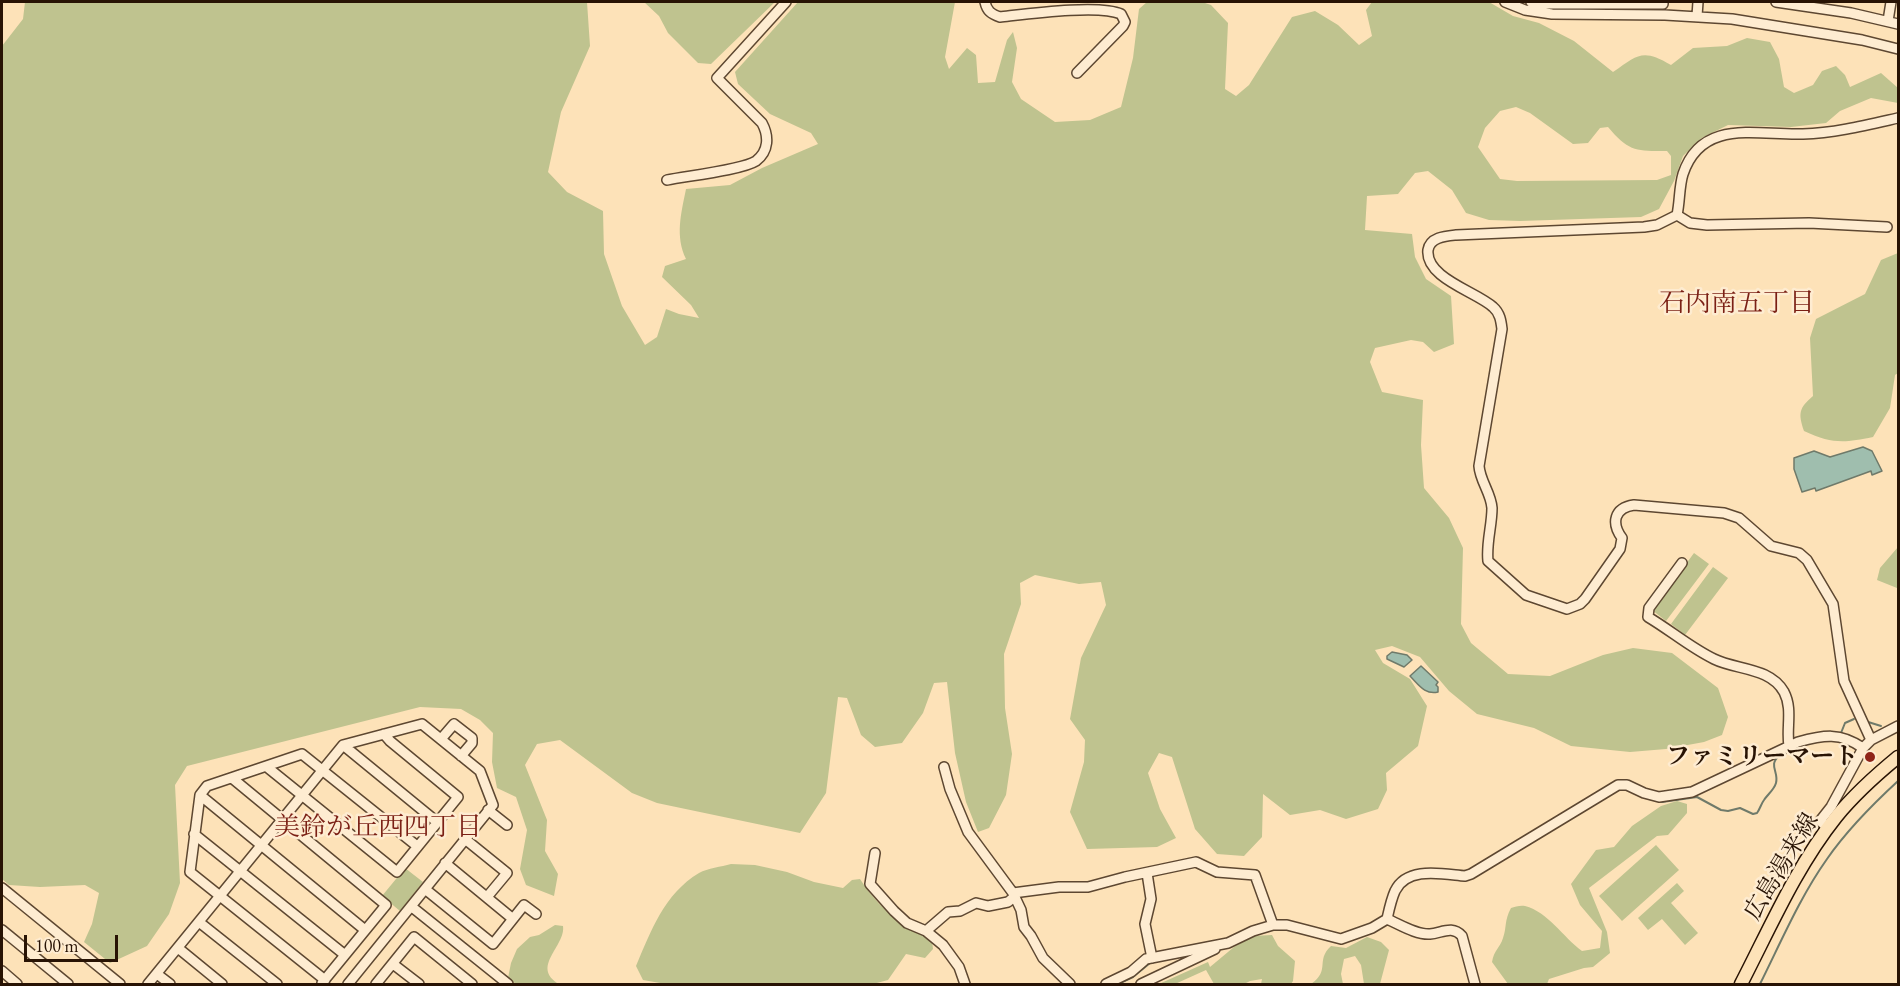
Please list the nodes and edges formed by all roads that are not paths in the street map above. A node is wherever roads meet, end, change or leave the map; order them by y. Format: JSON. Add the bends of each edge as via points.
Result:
{"nodes":[{"id":1,"x":786,"y":2,"type":"edge"},
{"id":2,"x":986,"y":2,"type":"edge"},
{"id":3,"x":1505,"y":2,"type":"edge"},
{"id":4,"x":1531,"y":2,"type":"edge"},
{"id":5,"x":1663,"y":2,"type":"edge"},
{"id":6,"x":1698,"y":2,"type":"edge"},
{"id":7,"x":1779,"y":2,"type":"edge"},
{"id":8,"x":1854,"y":2,"type":"edge"},
{"id":9,"x":1891,"y":2,"type":"edge"},
{"id":10,"x":1560,"y":3,"type":"edge"},
{"id":11,"x":1595,"y":3,"type":"edge"},
{"id":12,"x":1629,"y":3,"type":"edge"},
{"id":13,"x":1816,"y":5,"type":"edge"},
{"id":14,"x":1851,"y":13,"type":"junction"},
{"id":15,"x":1697,"y":16,"type":"junction"},
{"id":16,"x":1888,"y":21,"type":"junction"},
{"id":17,"x":1899,"y":24,"type":"edge"},
{"id":18,"x":1899,"y":49,"type":"edge"},
{"id":19,"x":1077,"y":73,"type":"dead end"},
{"id":20,"x":1899,"y":118,"type":"edge"},
{"id":21,"x":667,"y":180,"type":"dead end"},
{"id":22,"x":1677,"y":215,"type":"junction"},
{"id":23,"x":1887,"y":227,"type":"dead end"},
{"id":24,"x":1682,"y":563,"type":"dead end"},
{"id":25,"x":1899,"y":726,"type":"edge"},
{"id":26,"x":384,"y":734,"type":"junction"},
{"id":27,"x":441,"y":740,"type":"junction"},
{"id":28,"x":1871,"y":740,"type":"junction"},
{"id":29,"x":343,"y":745,"type":"junction"},
{"id":30,"x":1789,"y":746,"type":"junction"},
{"id":31,"x":1863,"y":748,"type":"junction"},
{"id":32,"x":462,"y":756,"type":"junction"},
{"id":33,"x":1899,"y":757,"type":"edge"},
{"id":34,"x":267,"y":767,"type":"junction"},
{"id":35,"x":944,"y":767,"type":"dead end"},
{"id":36,"x":1899,"y":767,"type":"edge"},
{"id":37,"x":322,"y":770,"type":"junction"},
{"id":38,"x":232,"y":778,"type":"junction"},
{"id":39,"x":200,"y":795,"type":"junction"},
{"id":40,"x":302,"y":795,"type":"junction"},
{"id":41,"x":488,"y":810,"type":"junction"},
{"id":42,"x":282,"y":820,"type":"junction"},
{"id":43,"x":437,"y":822,"type":"junction"},
{"id":44,"x":507,"y":825,"type":"dead end"},
{"id":45,"x":1828,"y":828,"type":"junction"},
{"id":46,"x":194,"y":834,"type":"junction"},
{"id":47,"x":465,"y":839,"type":"junction"},
{"id":48,"x":261,"y":845,"type":"junction"},
{"id":49,"x":417,"y":846,"type":"junction"},
{"id":50,"x":875,"y":853,"type":"dead end"},
{"id":51,"x":445,"y":863,"type":"junction"},
{"id":52,"x":241,"y":870,"type":"junction"},
{"id":53,"x":1147,"y":873,"type":"junction"},
{"id":54,"x":2,"y":888,"type":"edge"},
{"id":55,"x":424,"y":889,"type":"junction"},
{"id":56,"x":1014,"y":895,"type":"junction"},
{"id":57,"x":220,"y":896,"type":"junction"},
{"id":58,"x":487,"y":897,"type":"junction"},
{"id":59,"x":412,"y":907,"type":"junction"},
{"id":60,"x":536,"y":914,"type":"dead end"},
{"id":61,"x":513,"y":919,"type":"junction"},
{"id":62,"x":1387,"y":919,"type":"junction"},
{"id":63,"x":199,"y":922,"type":"junction"},
{"id":64,"x":1274,"y":925,"type":"junction"},
{"id":65,"x":2,"y":930,"type":"edge"},
{"id":66,"x":365,"y":930,"type":"junction"},
{"id":67,"x":926,"y":931,"type":"junction"},
{"id":68,"x":1228,"y":943,"type":"junction"},
{"id":69,"x":178,"y":948,"type":"junction"},
{"id":70,"x":345,"y":955,"type":"junction"},
{"id":71,"x":1152,"y":958,"type":"junction"},
{"id":72,"x":393,"y":964,"type":"junction"},
{"id":73,"x":2,"y":971,"type":"edge"},
{"id":74,"x":157,"y":974,"type":"junction"},
{"id":75,"x":323,"y":982,"type":"edge"},
{"id":76,"x":17,"y":984,"type":"edge"},
{"id":77,"x":68,"y":984,"type":"edge"},
{"id":78,"x":120,"y":984,"type":"edge"},
{"id":79,"x":148,"y":984,"type":"edge"},
{"id":80,"x":170,"y":984,"type":"edge"},
{"id":81,"x":222,"y":984,"type":"edge"},
{"id":82,"x":277,"y":984,"type":"edge"},
{"id":83,"x":348,"y":984,"type":"edge"},
{"id":84,"x":376,"y":984,"type":"edge"},
{"id":85,"x":419,"y":984,"type":"edge"},
{"id":86,"x":472,"y":984,"type":"edge"},
{"id":87,"x":508,"y":984,"type":"edge"},
{"id":88,"x":965,"y":984,"type":"edge"},
{"id":89,"x":1070,"y":984,"type":"edge"},
{"id":90,"x":1106,"y":984,"type":"edge"},
{"id":91,"x":1141,"y":984,"type":"edge"},
{"id":92,"x":1475,"y":984,"type":"edge"},
{"id":93,"x":1741,"y":984,"type":"edge"},
{"id":94,"x":1749,"y":984,"type":"edge"}],
"edges":[{"from":1,"to":21,"type":"street","via":[[717,78],[762,123],[767,132],[763,153],[755,161],[733,168]]},
{"from":2,"to":19,"type":"street","via":[[987,9],[1000,17],[1077,10],[1121,14],[1123,26]]},
{"from":3,"to":15,"type":"street","via":[[1545,13]]},
{"from":4,"to":10,"type":"street"},
{"from":5,"to":12,"type":"street"},
{"from":6,"to":15,"type":"street"},
{"from":7,"to":13,"type":"street"},
{"from":8,"to":14,"type":"street"},
{"from":9,"to":16,"type":"street"},
{"from":10,"to":11,"type":"street"},
{"from":11,"to":12,"type":"street"},
{"from":13,"to":14,"type":"street"},
{"from":14,"to":16,"type":"street"},
{"from":15,"to":18,"type":"street","via":[[1765,24]]},
{"from":16,"to":17,"type":"street"},
{"from":20,"to":22,"type":"street","via":[[1821,133],[1735,132],[1719,136],[1704,144],[1687,164]]},
{"from":22,"to":23,"type":"street","via":[[1690,223],[1707,225],[1809,223]]},
{"from":22,"to":28,"type":"street","via":[[1644,227],[1443,236],[1431,244],[1428,250],[1435,269],[1493,306],[1500,317],[1502,329],[1479,466],[1492,510],[1488,561],[1526,595],[1567,609],[1585,599],[1620,549],[1622,538],[1615,522],[1625,507],[1724,513],[1739,518],[1771,546],[1799,553],[1807,560],[1833,604],[1844,681]]},
{"from":24,"to":30,"type":"street","via":[[1649,608],[1648,617],[1714,659],[1762,674],[1778,685],[1789,712]]},
{"from":25,"to":28,"type":"street"},
{"from":26,"to":27,"type":"street","via":[[422,724]]},
{"from":26,"to":29,"type":"street"},
{"from":26,"to":43,"type":"street","via":[[458,797]]},
{"from":27,"to":32,"type":"street"},
{"from":27,"to":32,"type":"street","via":[[454,724],[472,738]]},
{"from":28,"to":31,"type":"street"},
{"from":29,"to":37,"type":"street"},
{"from":29,"to":43,"type":"street"},
{"from":30,"to":31,"type":"street","via":[[1830,736],[1849,739]]},
{"from":30,"to":62,"type":"street","via":[[1692,792],[1659,797],[1627,784],[1618,785],[1471,874],[1411,876],[1395,890]]},
{"from":31,"to":45,"type":"street","via":[[1820,820]]},
{"from":32,"to":41,"type":"street","via":[[480,771],[493,805]]},
{"from":33,"to":45,"type":"main road","name":"広島湯来線","via":[[1858,793]]},
{"from":34,"to":37,"type":"street","via":[[302,754]]},
{"from":34,"to":38,"type":"street"},
{"from":34,"to":40,"type":"street"},
{"from":35,"to":56,"type":"street","via":[[968,832]]},
{"from":36,"to":94,"type":"main road","name":"広島湯来線","via":[[1863,798],[1818,854]]},
{"from":37,"to":40,"type":"street"},
{"from":37,"to":49,"type":"street"},
{"from":38,"to":39,"type":"street","via":[[207,786]]},
{"from":38,"to":42,"type":"street"},
{"from":39,"to":46,"type":"street"},
{"from":39,"to":48,"type":"street"},
{"from":40,"to":42,"type":"street"},
{"from":40,"to":49,"type":"street","via":[[397,872]]},
{"from":41,"to":44,"type":"street"},
{"from":41,"to":47,"type":"street"},
{"from":42,"to":48,"type":"street"},
{"from":42,"to":66,"type":"street","via":[[386,905]]},
{"from":43,"to":49,"type":"street"},
{"from":45,"to":93,"type":"main road","name":"広島湯来線","via":[[1797,875]]},
{"from":46,"to":52,"type":"street"},
{"from":46,"to":57,"type":"street","via":[[190,872]]},
{"from":47,"to":51,"type":"street"},
{"from":47,"to":58,"type":"street","via":[[507,873]]},
{"from":48,"to":52,"type":"street"},
{"from":48,"to":66,"type":"street"},
{"from":50,"to":67,"type":"street","via":[[870,884],[907,922]]},
{"from":51,"to":55,"type":"street"},
{"from":51,"to":58,"type":"street"},
{"from":52,"to":57,"type":"street"},
{"from":52,"to":70,"type":"street"},
{"from":53,"to":56,"type":"street","via":[[1088,887],[1059,887]]},
{"from":53,"to":64,"type":"street","via":[[1196,862],[1218,872],[1255,875]]},
{"from":53,"to":71,"type":"street","via":[[1151,899],[1144,924]]},
{"from":54,"to":78,"type":"street"},
{"from":55,"to":59,"type":"street"},
{"from":55,"to":61,"type":"street","via":[[493,944]]},
{"from":56,"to":67,"type":"street","via":[[1008,902],[988,906],[976,903],[948,912]]},
{"from":56,"to":89,"type":"street","via":[[1024,927],[1043,958]]},
{"from":57,"to":63,"type":"street"},
{"from":57,"to":75,"type":"street"},
{"from":58,"to":61,"type":"street"},
{"from":59,"to":83,"type":"street"},
{"from":59,"to":87,"type":"street"},
{"from":60,"to":61,"type":"street","via":[[524,905]]},
{"from":62,"to":64,"type":"street","via":[[1341,939]]},
{"from":62,"to":92,"type":"street","via":[[1422,933],[1458,931]]},
{"from":63,"to":69,"type":"street"},
{"from":63,"to":82,"type":"street"},
{"from":64,"to":68,"type":"street"},
{"from":65,"to":77,"type":"street"},
{"from":66,"to":70,"type":"street"},
{"from":67,"to":88,"type":"street","via":[[943,945],[959,967]]},
{"from":68,"to":71,"type":"street"},
{"from":68,"to":91,"type":"street"},
{"from":69,"to":74,"type":"street"},
{"from":69,"to":81,"type":"street"},
{"from":70,"to":75,"type":"street"},
{"from":71,"to":90,"type":"street"},
{"from":72,"to":84,"type":"street"},
{"from":72,"to":85,"type":"street"},
{"from":72,"to":86,"type":"street","via":[[414,937]]},
{"from":73,"to":76,"type":"street"},
{"from":74,"to":79,"type":"street"},
{"from":74,"to":80,"type":"street"}]}
